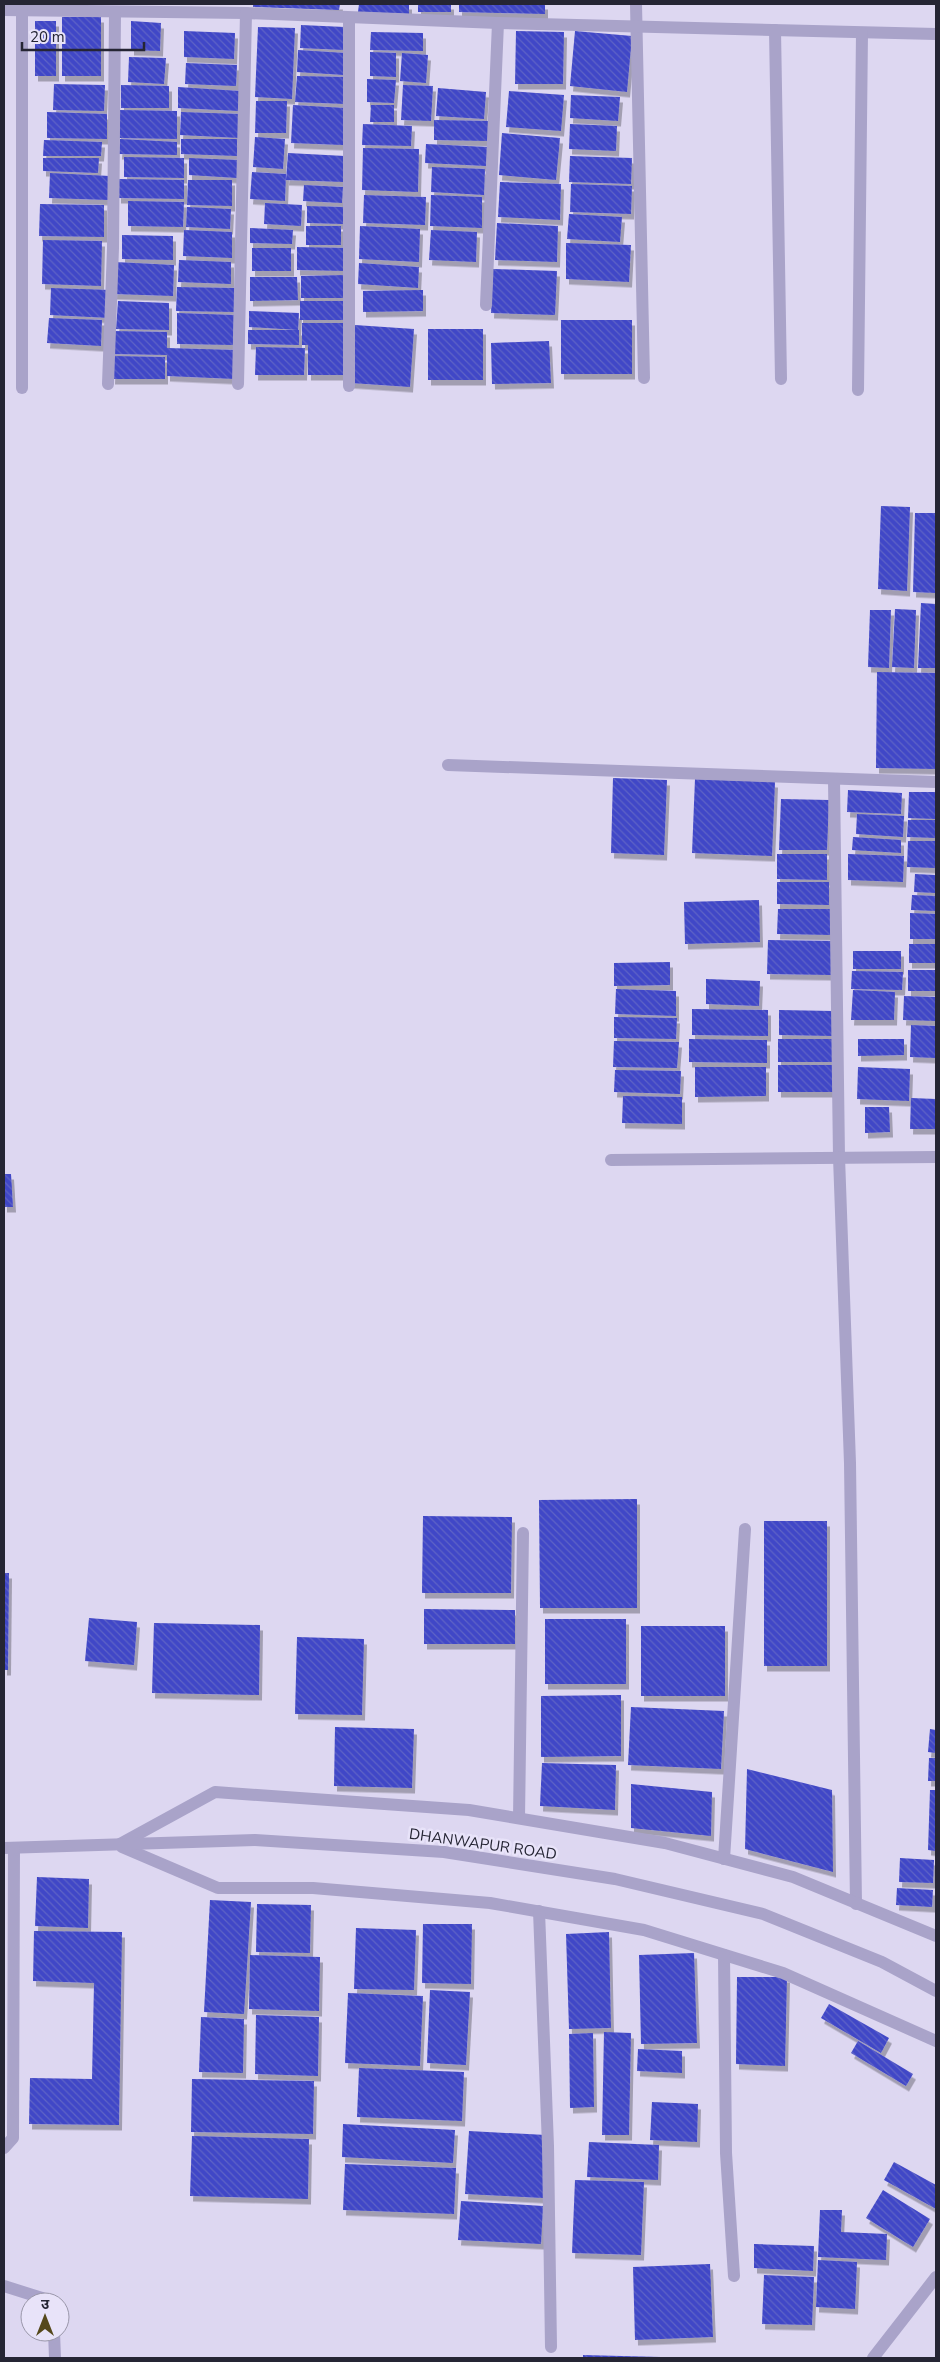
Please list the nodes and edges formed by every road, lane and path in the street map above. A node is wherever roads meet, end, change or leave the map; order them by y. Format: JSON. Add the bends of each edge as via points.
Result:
{"nodes":[{"id":1,"x":636,"y":4,"type":"edge"},
{"id":2,"x":4,"y":10,"type":"edge"},
{"id":3,"x":22,"y":11,"type":"junction"},
{"id":4,"x":115,"y":12,"type":"junction"},
{"id":5,"x":246,"y":13,"type":"junction"},
{"id":6,"x":350,"y":18,"type":"junction"},
{"id":7,"x":498,"y":23,"type":"junction"},
{"id":8,"x":635,"y":25,"type":"junction"},
{"id":9,"x":775,"y":30,"type":"junction"},
{"id":10,"x":862,"y":33,"type":"junction"},
{"id":11,"x":936,"y":34,"type":"edge"},
{"id":12,"x":486,"y":305,"type":"dead end"},
{"id":13,"x":644,"y":378,"type":"dead end"},
{"id":14,"x":781,"y":379,"type":"dead end"},
{"id":15,"x":108,"y":384,"type":"dead end"},
{"id":16,"x":238,"y":384,"type":"dead end"},
{"id":17,"x":350,"y":386,"type":"dead end"},
{"id":18,"x":22,"y":388,"type":"dead end"},
{"id":19,"x":858,"y":390,"type":"dead end"},
{"id":20,"x":448,"y":765,"type":"dead end"},
{"id":21,"x":834,"y":780,"type":"junction"},
{"id":22,"x":936,"y":782,"type":"edge"},
{"id":23,"x":839,"y":1157,"type":"junction"},
{"id":24,"x":936,"y":1158,"type":"edge"},
{"id":25,"x":611,"y":1160,"type":"dead end"},
{"id":26,"x":745,"y":1529,"type":"dead end"},
{"id":27,"x":523,"y":1534,"type":"dead end"},
{"id":28,"x":519,"y":1818,"type":"junction"},
{"id":29,"x":118,"y":1845,"type":"junction"},
{"id":30,"x":9,"y":1848,"type":"edge"},
{"id":31,"x":724,"y":1859,"type":"junction"},
{"id":32,"x":856,"y":1904,"type":"junction"},
{"id":33,"x":539,"y":1911,"type":"junction"},
{"id":34,"x":936,"y":1936,"type":"edge"},
{"id":35,"x":724,"y":1955,"type":"junction"},
{"id":36,"x":936,"y":1991,"type":"edge"},
{"id":37,"x":936,"y":2041,"type":"edge"},
{"id":38,"x":4,"y":2148,"type":"edge"},
{"id":39,"x":734,"y":2276,"type":"dead end"},
{"id":40,"x":936,"y":2278,"type":"edge"},
{"id":41,"x":4,"y":2286,"type":"edge"},
{"id":42,"x":23,"y":2292,"type":"edge"},
{"id":43,"x":54,"y":2342,"type":"edge"},
{"id":44,"x":551,"y":2347,"type":"dead end"},
{"id":45,"x":55,"y":2358,"type":"edge"},
{"id":46,"x":873,"y":2358,"type":"edge"}],
"edges":[{"from":1,"to":8,"type":"street"},
{"from":2,"to":3,"type":"street"},
{"from":3,"to":4,"type":"street"},
{"from":3,"to":18,"type":"street"},
{"from":4,"to":5,"type":"street"},
{"from":4,"to":15,"type":"street","via":[[114,248]]},
{"from":5,"to":6,"type":"street"},
{"from":5,"to":16,"type":"street"},
{"from":6,"to":7,"type":"street"},
{"from":6,"to":17,"type":"street"},
{"from":7,"to":8,"type":"street"},
{"from":7,"to":12,"type":"street"},
{"from":8,"to":9,"type":"street"},
{"from":8,"to":13,"type":"street"},
{"from":9,"to":10,"type":"street"},
{"from":9,"to":14,"type":"street"},
{"from":10,"to":11,"type":"street"},
{"from":10,"to":19,"type":"street"},
{"from":20,"to":21,"type":"street"},
{"from":21,"to":22,"type":"street"},
{"from":21,"to":23,"type":"street"},
{"from":23,"to":24,"type":"street"},
{"from":23,"to":25,"type":"street"},
{"from":23,"to":32,"type":"street","via":[[850,1463]]},
{"from":26,"to":31,"type":"street"},
{"from":27,"to":28,"type":"street"},
{"from":28,"to":29,"type":"street","via":[[469,1810],[215,1792]]},
{"from":28,"to":31,"type":"street","via":[[665,1843]]},
{"from":29,"to":30,"type":"street","name":"DHANWAPUR ROAD"},
{"from":29,"to":33,"type":"street","via":[[218,1888],[313,1888],[490,1903]]},
{"from":29,"to":36,"type":"street","name":"DHANWAPUR ROAD","via":[[255,1840],[444,1852],[616,1879],[763,1914],[882,1962]]},
{"from":30,"to":38,"type":"street","via":[[13,2138]]},
{"from":31,"to":32,"type":"street","via":[[793,1877]]},
{"from":32,"to":34,"type":"street"},
{"from":33,"to":35,"type":"street","via":[[644,1930]]},
{"from":33,"to":44,"type":"street","via":[[548,2146]]},
{"from":35,"to":37,"type":"street","via":[[783,1973]]},
{"from":35,"to":39,"type":"street","via":[[726,2153]]},
{"from":40,"to":46,"type":"street"},
{"from":41,"to":42,"type":"street"},
{"from":43,"to":45,"type":"street"}]}
